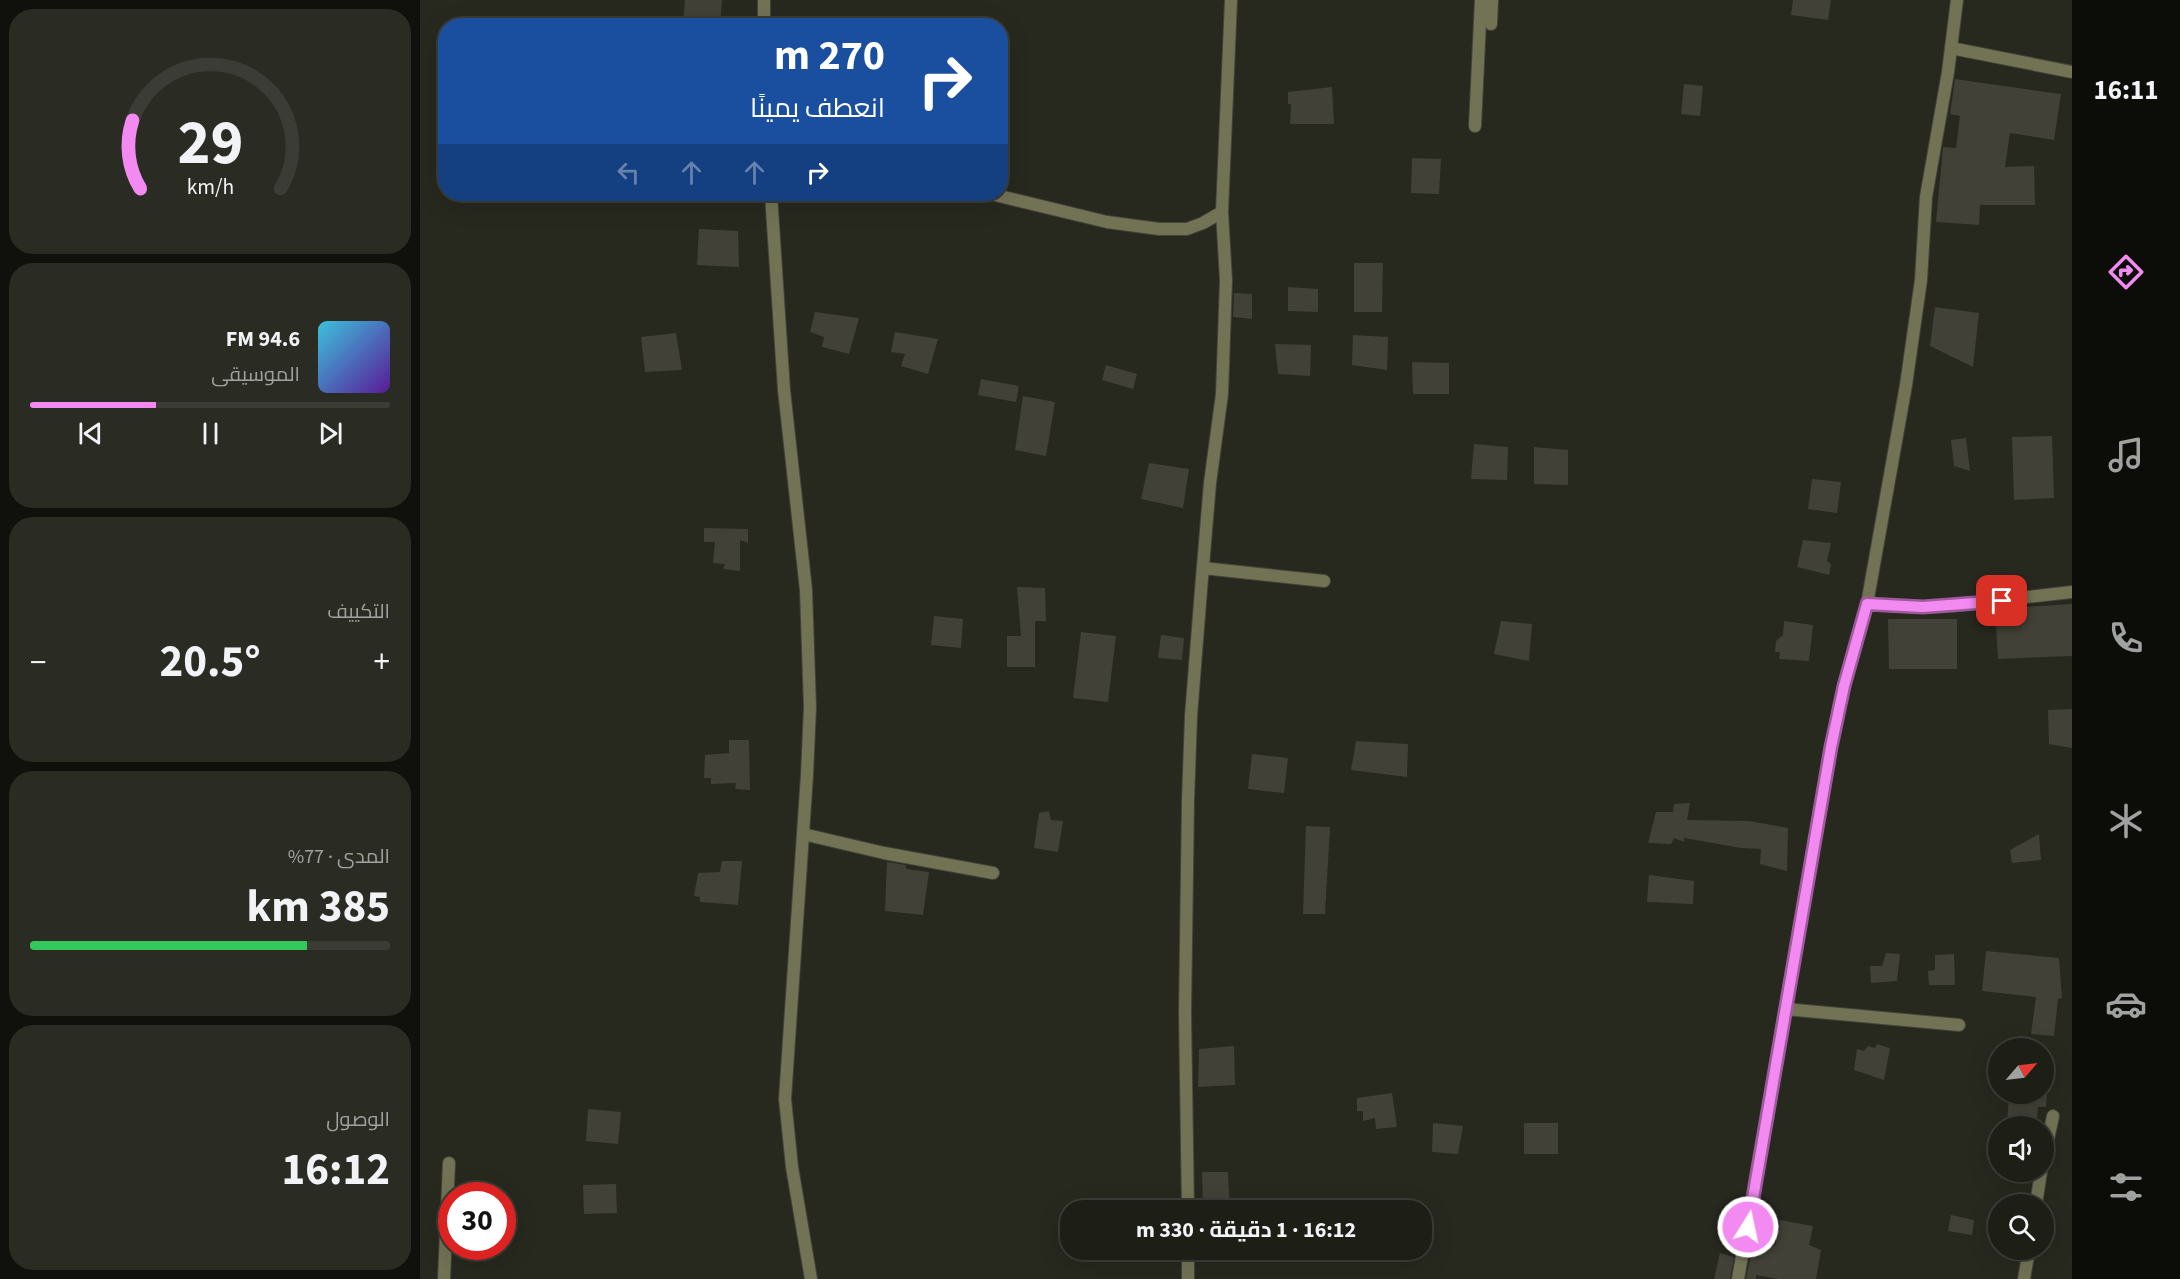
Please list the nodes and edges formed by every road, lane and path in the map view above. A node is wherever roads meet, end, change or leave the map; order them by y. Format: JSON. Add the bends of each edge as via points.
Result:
{"nodes":[{"id":1,"x":764,"y":0,"type":"edge"},
{"id":2,"x":1231,"y":0,"type":"edge"},
{"id":3,"x":1481,"y":0,"type":"edge"},
{"id":4,"x":1492,"y":0,"type":"edge"},
{"id":5,"x":1957,"y":0,"type":"edge"},
{"id":6,"x":764,"y":18,"type":"edge"},
{"id":7,"x":1491,"y":24,"type":"dead end"},
{"id":8,"x":1951,"y":48,"type":"junction"},
{"id":9,"x":2072,"y":72,"type":"edge"},
{"id":10,"x":1475,"y":126,"type":"dead end"},
{"id":11,"x":1008,"y":198,"type":"edge"},
{"id":12,"x":771,"y":201,"type":"edge"},
{"id":13,"x":1222,"y":212,"type":"junction"},
{"id":14,"x":1203,"y":568,"type":"junction"},
{"id":15,"x":1324,"y":581,"type":"dead end"},
{"id":16,"x":2072,"y":592,"type":"edge"},
{"id":17,"x":1867,"y":604,"type":"junction"},
{"id":18,"x":803,"y":834,"type":"junction"},
{"id":19,"x":993,"y":873,"type":"dead end"},
{"id":20,"x":1785,"y":1010,"type":"junction"},
{"id":21,"x":1959,"y":1024,"type":"dead end"},
{"id":22,"x":449,"y":1163,"type":"dead end"},
{"id":23,"x":1188,"y":1200,"type":"edge"},
{"id":24,"x":1188,"y":1260,"type":"edge"},
{"id":25,"x":2027,"y":1260,"type":"edge"},
{"id":26,"x":444,"y":1279,"type":"edge"},
{"id":27,"x":811,"y":1279,"type":"edge"},
{"id":28,"x":1188,"y":1279,"type":"edge"},
{"id":29,"x":1738,"y":1279,"type":"edge"},
{"id":30,"x":2024,"y":1279,"type":"edge"}],
"edges":[{"from":1,"to":6,"type":"street"},
{"from":2,"to":13,"type":"street"},
{"from":3,"to":10,"type":"street"},
{"from":4,"to":7,"type":"street"},
{"from":5,"to":8,"type":"street"},
{"from":8,"to":9,"type":"street"},
{"from":8,"to":17,"type":"street","via":[[1926,197],[1919,302]]},
{"from":11,"to":13,"type":"street","via":[[1107,222],[1159,229],[1187,229]]},
{"from":12,"to":18,"type":"street","via":[[784,390],[806,590],[810,707]]},
{"from":13,"to":14,"type":"street","via":[[1226,280],[1222,393]]},
{"from":14,"to":15,"type":"street"},
{"from":14,"to":23,"type":"street","via":[[1188,801]]},
{"from":16,"to":17,"type":"street","via":[[1949,606]]},
{"from":17,"to":20,"type":"street","via":[[1839,707]]},
{"from":18,"to":19,"type":"street"},
{"from":18,"to":27,"type":"street","via":[[785,1099]]},
{"from":20,"to":21,"type":"street"},
{"from":20,"to":29,"type":"street"},
{"from":22,"to":26,"type":"street"},
{"from":24,"to":28,"type":"street"},
{"from":25,"to":30,"type":"street"}]}
